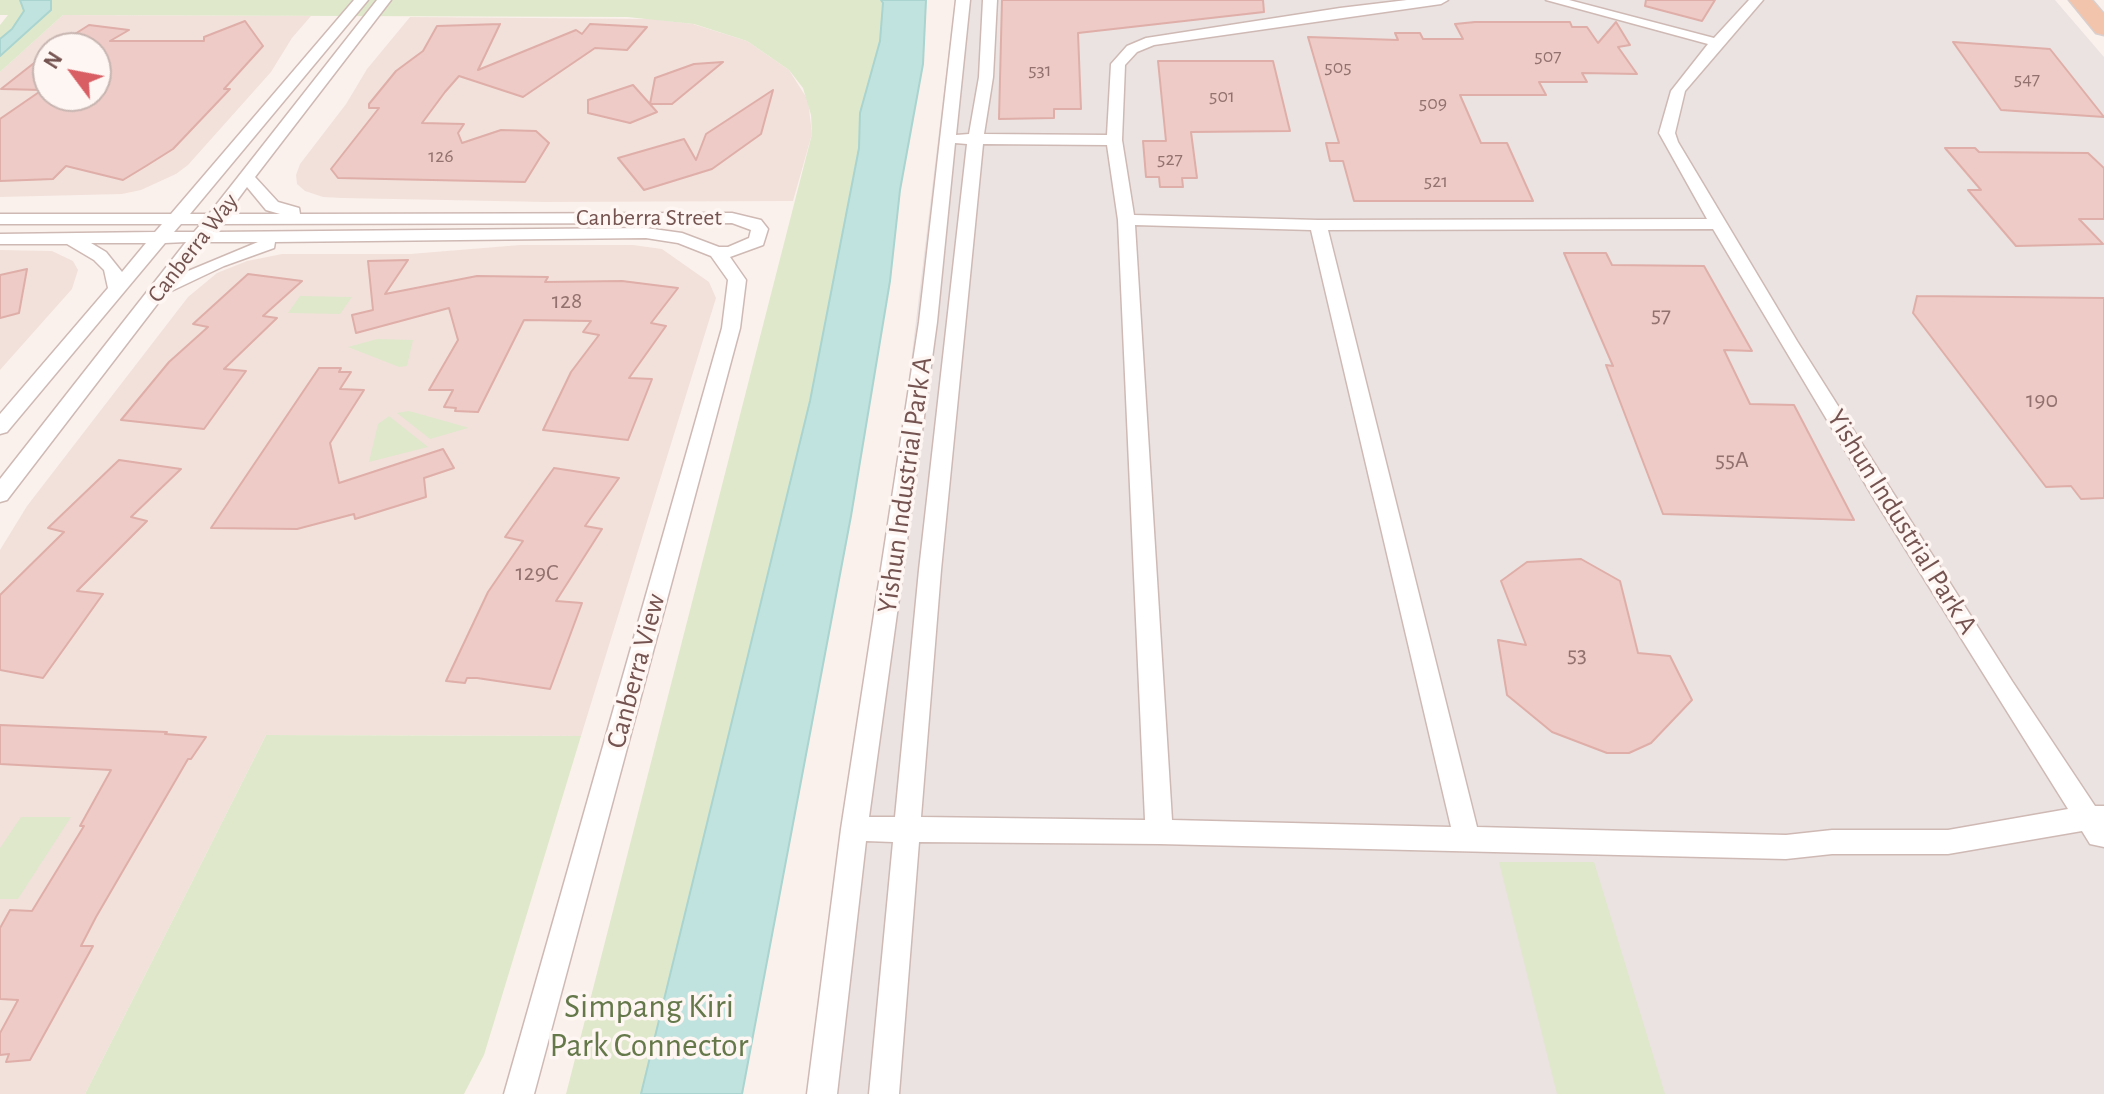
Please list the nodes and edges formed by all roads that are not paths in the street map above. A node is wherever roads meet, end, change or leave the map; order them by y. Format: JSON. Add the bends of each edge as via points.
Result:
{"nodes":[{"id":1,"x":963,"y":0,"type":"edge"},
{"id":2,"x":990,"y":0,"type":"edge"},
{"id":3,"x":1441,"y":0,"type":"edge"},
{"id":4,"x":1553,"y":0,"type":"edge"},
{"id":5,"x":1756,"y":0,"type":"edge"},
{"id":6,"x":2080,"y":0,"type":"edge"},
{"id":7,"x":360,"y":2,"type":"edge"},
{"id":8,"x":383,"y":2,"type":"edge"},
{"id":9,"x":2104,"y":28,"type":"edge"},
{"id":10,"x":1719,"y":43,"type":"junction"},
{"id":11,"x":947,"y":139,"type":"junction"},
{"id":12,"x":974,"y":139,"type":"junction"},
{"id":13,"x":1114,"y":140,"type":"junction"},
{"id":14,"x":248,"y":178,"type":"junction"},
{"id":15,"x":207,"y":180,"type":"junction"},
{"id":16,"x":217,"y":217,"type":"junction"},
{"id":17,"x":313,"y":217,"type":"junction"},
{"id":18,"x":98,"y":218,"type":"junction"},
{"id":19,"x":175,"y":218,"type":"junction"},
{"id":20,"x":0,"y":219,"type":"edge"},
{"id":21,"x":1126,"y":220,"type":"junction"},
{"id":22,"x":1719,"y":224,"type":"junction"},
{"id":23,"x":1318,"y":225,"type":"junction"},
{"id":24,"x":289,"y":238,"type":"junction"},
{"id":25,"x":0,"y":239,"type":"edge"},
{"id":26,"x":72,"y":239,"type":"junction"},
{"id":27,"x":157,"y":239,"type":"junction"},
{"id":28,"x":199,"y":239,"type":"junction"},
{"id":29,"x":717,"y":252,"type":"junction"},
{"id":30,"x":117,"y":288,"type":"junction"},
{"id":31,"x":156,"y":293,"type":"junction"},
{"id":32,"x":0,"y":427,"type":"edge"},
{"id":33,"x":0,"y":494,"type":"edge"},
{"id":34,"x":2099,"y":827,"type":"edge"},
{"id":35,"x":854,"y":829,"type":"junction"},
{"id":36,"x":909,"y":831,"type":"junction"},
{"id":37,"x":1159,"y":832,"type":"junction"},
{"id":38,"x":1467,"y":839,"type":"junction"},
{"id":39,"x":518,"y":1091,"type":"edge"},
{"id":40,"x":822,"y":1094,"type":"edge"},
{"id":41,"x":884,"y":1094,"type":"edge"}],
"edges":[{"from":1,"to":11,"type":"street","name":"Yishun Industrial Park A"},
{"from":2,"to":12,"type":"street","name":"Yishun Industrial Park A","via":[[986,77]]},
{"from":3,"to":13,"type":"street","via":[[1151,41],[1132,49],[1118,64]]},
{"from":4,"to":10,"type":"street"},
{"from":5,"to":10,"type":"street","name":"Yishun Industrial Park A"},
{"from":6,"to":9,"type":"main road"},
{"from":7,"to":15,"type":"street","name":"Canberra Way"},
{"from":8,"to":14,"type":"street","name":"Canberra Way"},
{"from":10,"to":22,"type":"street","name":"Yishun Industrial Park A","via":[[1678,91],[1667,133]]},
{"from":11,"to":12,"type":"street"},
{"from":11,"to":35,"type":"street","name":"Yishun Industrial Park A","via":[[928,322]]},
{"from":12,"to":13,"type":"street"},
{"from":12,"to":36,"type":"street","name":"Yishun Industrial Park A"},
{"from":13,"to":21,"type":"street"},
{"from":14,"to":16,"type":"street","name":"Canberra Way"},
{"from":14,"to":17,"type":"street","via":[[272,206]]},
{"from":15,"to":18,"type":"street","via":[[181,197]]},
{"from":15,"to":19,"type":"street","name":"Canberra Way"},
{"from":16,"to":17,"type":"street","name":"Canberra Street"},
{"from":16,"to":19,"type":"street","name":"Canberra Street"},
{"from":16,"to":28,"type":"street","name":"Canberra Way"},
{"from":17,"to":29,"type":"street","name":"Canberra Street","via":[[732,218],[760,229],[750,246]]},
{"from":18,"to":19,"type":"street","name":"Canberra Street"},
{"from":18,"to":20,"type":"street","name":"Canberra Street"},
{"from":19,"to":27,"type":"street","name":"Canberra Way"},
{"from":21,"to":23,"type":"street"},
{"from":21,"to":37,"type":"street"},
{"from":22,"to":23,"type":"street"},
{"from":22,"to":34,"type":"street","name":"Yishun Industrial Park A","via":[[1883,496]]},
{"from":23,"to":38,"type":"street"},
{"from":24,"to":28,"type":"street","name":"Canberra Street"},
{"from":24,"to":29,"type":"street","name":"Canberra Street","via":[[646,233],[682,238]]},
{"from":24,"to":31,"type":"street","via":[[218,262]]},
{"from":25,"to":26,"type":"street","name":"Canberra Street"},
{"from":26,"to":27,"type":"street","name":"Canberra Street"},
{"from":26,"to":30,"type":"street","via":[[112,269]]},
{"from":27,"to":28,"type":"street","name":"Canberra Street"},
{"from":27,"to":30,"type":"street","name":"Canberra Way"},
{"from":28,"to":31,"type":"street","name":"Canberra Way"},
{"from":29,"to":39,"type":"street","name":"Canberra View","via":[[737,280],[731,328]]},
{"from":30,"to":32,"type":"street","name":"Canberra Way"},
{"from":31,"to":33,"type":"street","name":"Canberra Way"},
{"from":34,"to":38,"type":"street","name":"Yishun Industrial Park A","via":[[1948,842],[1786,847]]},
{"from":35,"to":36,"type":"street","name":"Yishun Industrial Park A"},
{"from":35,"to":40,"type":"street","name":"Yishun Industrial Park A"},
{"from":36,"to":37,"type":"street","name":"Yishun Industrial Park A"},
{"from":36,"to":41,"type":"street","name":"Yishun Industrial Park A"},
{"from":37,"to":38,"type":"street","name":"Yishun Industrial Park A"}]}
